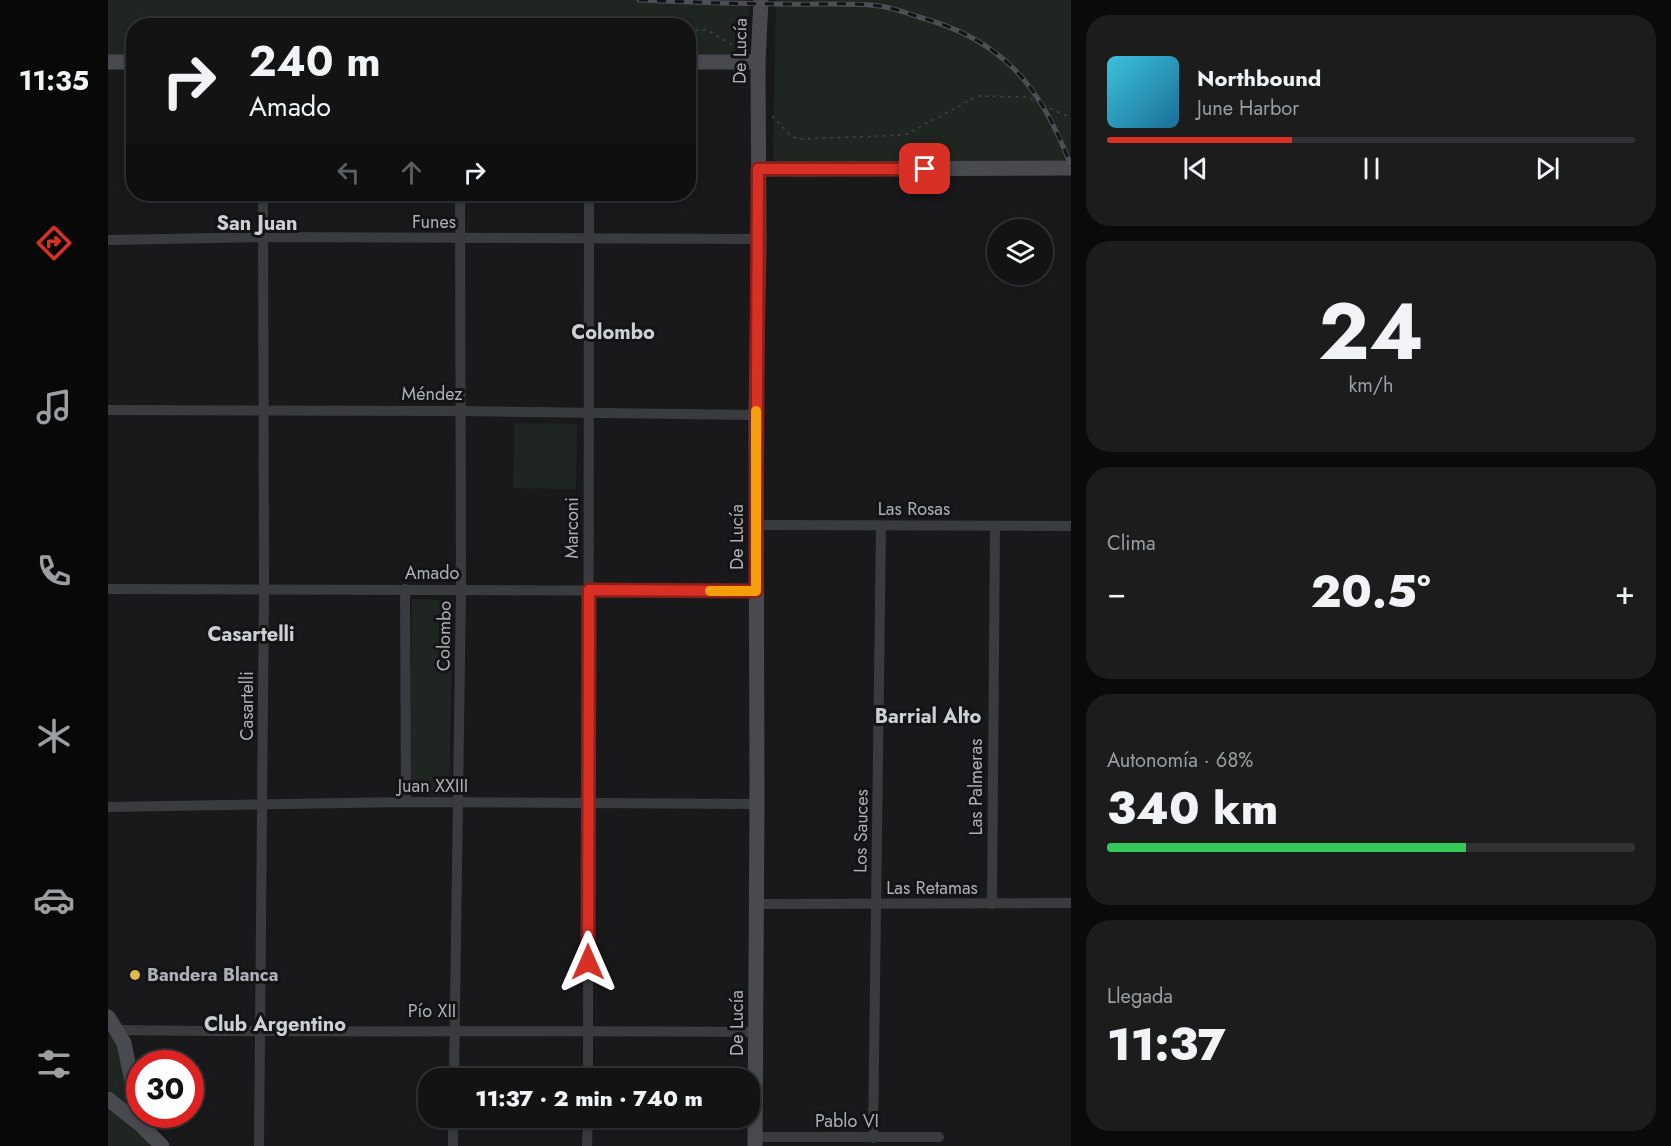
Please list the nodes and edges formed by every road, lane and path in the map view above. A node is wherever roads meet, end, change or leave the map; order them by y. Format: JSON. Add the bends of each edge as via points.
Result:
{"nodes":[{"id":1,"x":761,"y":0,"type":"edge"},
{"id":2,"x":696,"y":30,"type":"edge"},
{"id":3,"x":741,"y":51,"type":"dead end"},
{"id":4,"x":108,"y":62,"type":"edge"},
{"id":5,"x":126,"y":62,"type":"edge"},
{"id":6,"x":696,"y":62,"type":"edge"},
{"id":7,"x":758,"y":62,"type":"junction"},
{"id":8,"x":759,"y":103,"type":"junction"},
{"id":9,"x":1071,"y":118,"type":"edge"},
{"id":10,"x":1071,"y":168,"type":"edge"},
{"id":11,"x":758,"y":169,"type":"junction"},
{"id":12,"x":263,"y":201,"type":"edge"},
{"id":13,"x":460,"y":201,"type":"edge"},
{"id":14,"x":589,"y":201,"type":"edge"},
{"id":15,"x":263,"y":237,"type":"junction"},
{"id":16,"x":460,"y":239,"type":"junction"},
{"id":17,"x":590,"y":239,"type":"junction"},
{"id":18,"x":759,"y":239,"type":"junction"},
{"id":19,"x":108,"y":240,"type":"edge"},
{"id":20,"x":108,"y":410,"type":"edge"},
{"id":21,"x":263,"y":410,"type":"junction"},
{"id":22,"x":461,"y":411,"type":"junction"},
{"id":23,"x":589,"y":413,"type":"junction"},
{"id":24,"x":756,"y":415,"type":"junction"},
{"id":25,"x":757,"y":525,"type":"junction"},
{"id":26,"x":881,"y":526,"type":"junction"},
{"id":27,"x":995,"y":526,"type":"junction"},
{"id":28,"x":1071,"y":526,"type":"edge"},
{"id":29,"x":108,"y":589,"type":"edge"},
{"id":30,"x":405,"y":589,"type":"junction"},
{"id":31,"x":461,"y":589,"type":"junction"},
{"id":32,"x":264,"y":590,"type":"junction"},
{"id":33,"x":589,"y":590,"type":"junction"},
{"id":34,"x":756,"y":591,"type":"junction"},
{"id":35,"x":406,"y":802,"type":"junction"},
{"id":36,"x":458,"y":802,"type":"junction"},
{"id":37,"x":588,"y":803,"type":"junction"},
{"id":38,"x":757,"y":804,"type":"junction"},
{"id":39,"x":262,"y":805,"type":"junction"},
{"id":40,"x":108,"y":807,"type":"edge"},
{"id":41,"x":1071,"y":903,"type":"edge"},
{"id":42,"x":757,"y":904,"type":"junction"},
{"id":43,"x":992,"y":904,"type":"junction"},
{"id":44,"x":877,"y":905,"type":"junction"},
{"id":45,"x":111,"y":1025,"type":"edge"},
{"id":46,"x":454,"y":1030,"type":"junction"},
{"id":47,"x":588,"y":1031,"type":"junction"},
{"id":48,"x":261,"y":1032,"type":"junction"},
{"id":49,"x":756,"y":1032,"type":"junction"},
{"id":50,"x":126,"y":1052,"type":"edge"},
{"id":51,"x":454,"y":1068,"type":"edge"},
{"id":52,"x":588,"y":1068,"type":"edge"},
{"id":53,"x":108,"y":1099,"type":"edge"},
{"id":54,"x":126,"y":1113,"type":"edge"},
{"id":55,"x":144,"y":1128,"type":"edge"},
{"id":56,"x":453,"y":1128,"type":"edge"},
{"id":57,"x":588,"y":1128,"type":"edge"},
{"id":58,"x":939,"y":1137,"type":"dead end"},
{"id":59,"x":873,"y":1138,"type":"junction"},
{"id":60,"x":755,"y":1141,"type":"edge"},
{"id":61,"x":162,"y":1146,"type":"edge"},
{"id":62,"x":259,"y":1146,"type":"edge"},
{"id":63,"x":453,"y":1146,"type":"edge"},
{"id":64,"x":587,"y":1146,"type":"edge"}],
"edges":[{"from":1,"to":7,"type":"street","name":"De Lucía"},
{"from":2,"to":3,"type":"path","via":[[707,30]]},
{"from":4,"to":5,"type":"street"},
{"from":6,"to":7,"type":"street"},
{"from":7,"to":8,"type":"street","name":"De Lucía"},
{"from":8,"to":9,"type":"path","via":[[792,137],[800,139],[905,135],[978,96],[1026,97]]},
{"from":8,"to":11,"type":"street","name":"De Lucía"},
{"from":10,"to":11,"type":"street"},
{"from":11,"to":18,"type":"street","name":"De Lucía"},
{"from":12,"to":15,"type":"street","name":"Casartelli"},
{"from":13,"to":16,"type":"street","name":"Colombo"},
{"from":14,"to":17,"type":"street","name":"Marconi"},
{"from":15,"to":16,"type":"street","name":"Funes"},
{"from":15,"to":19,"type":"street","name":"Funes"},
{"from":15,"to":21,"type":"street","name":"Casartelli"},
{"from":16,"to":17,"type":"street","name":"Funes"},
{"from":16,"to":22,"type":"street","name":"Colombo"},
{"from":17,"to":18,"type":"street","name":"Funes"},
{"from":17,"to":23,"type":"street","name":"Marconi"},
{"from":18,"to":24,"type":"street","name":"De Lucía"},
{"from":20,"to":21,"type":"street","name":"Méndez"},
{"from":21,"to":22,"type":"street","name":"Méndez"},
{"from":21,"to":32,"type":"street","name":"Casartelli"},
{"from":22,"to":23,"type":"street","name":"Méndez"},
{"from":22,"to":31,"type":"street","name":"Colombo"},
{"from":23,"to":24,"type":"street","name":"Méndez"},
{"from":23,"to":33,"type":"street","name":"Marconi"},
{"from":24,"to":25,"type":"street","name":"De Lucía"},
{"from":25,"to":26,"type":"street","name":"Las Rosas"},
{"from":25,"to":34,"type":"street","name":"De Lucía"},
{"from":26,"to":27,"type":"street","name":"Las Rosas"},
{"from":26,"to":44,"type":"street","name":"Los Sauces"},
{"from":27,"to":28,"type":"street","name":"Las Rosas"},
{"from":27,"to":43,"type":"street","name":"Las Palmeras"},
{"from":29,"to":32,"type":"street","name":"Amado"},
{"from":30,"to":31,"type":"street","name":"Amado"},
{"from":30,"to":32,"type":"street","name":"Amado"},
{"from":30,"to":35,"type":"street"},
{"from":31,"to":33,"type":"street","name":"Amado"},
{"from":31,"to":36,"type":"street","name":"Colombo"},
{"from":32,"to":39,"type":"street","name":"Casartelli"},
{"from":33,"to":34,"type":"street","name":"Amado"},
{"from":33,"to":37,"type":"street","name":"Marconi"},
{"from":34,"to":38,"type":"street","name":"De Lucía"},
{"from":35,"to":36,"type":"street","name":"Juan XXIII"},
{"from":35,"to":39,"type":"street","name":"Juan XXIII"},
{"from":36,"to":37,"type":"street","name":"Juan XXIII"},
{"from":36,"to":46,"type":"street","name":"Colombo"},
{"from":37,"to":38,"type":"street","name":"Juan XXIII"},
{"from":37,"to":47,"type":"street","name":"Marconi"},
{"from":38,"to":42,"type":"street","name":"De Lucía"},
{"from":39,"to":40,"type":"street","name":"Juan XXIII"},
{"from":39,"to":48,"type":"street","name":"Casartelli"},
{"from":41,"to":43,"type":"street","name":"Las Retamas"},
{"from":42,"to":44,"type":"street","name":"Las Retamas"},
{"from":42,"to":49,"type":"street","name":"De Lucía"},
{"from":43,"to":44,"type":"street","name":"Las Retamas"},
{"from":44,"to":59,"type":"street","name":"Los Sauces"},
{"from":45,"to":48,"type":"street","name":"Pío XII"},
{"from":45,"to":50,"type":"street","via":[[124,1042]]},
{"from":46,"to":47,"type":"street","name":"Pío XII"},
{"from":46,"to":48,"type":"street","name":"Pío XII"},
{"from":46,"to":51,"type":"street","name":"Colombo"},
{"from":47,"to":49,"type":"street","name":"Pío XII"},
{"from":47,"to":52,"type":"street","name":"Marconi"},
{"from":48,"to":62,"type":"street","name":"Casartelli"},
{"from":49,"to":60,"type":"street","name":"De Lucía"},
{"from":53,"to":54,"type":"street"},
{"from":55,"to":61,"type":"street"},
{"from":56,"to":63,"type":"street"},
{"from":57,"to":64,"type":"street"},
{"from":58,"to":59,"type":"street","name":"Pablo VI"},
{"from":59,"to":60,"type":"street","name":"Pablo VI"}]}
